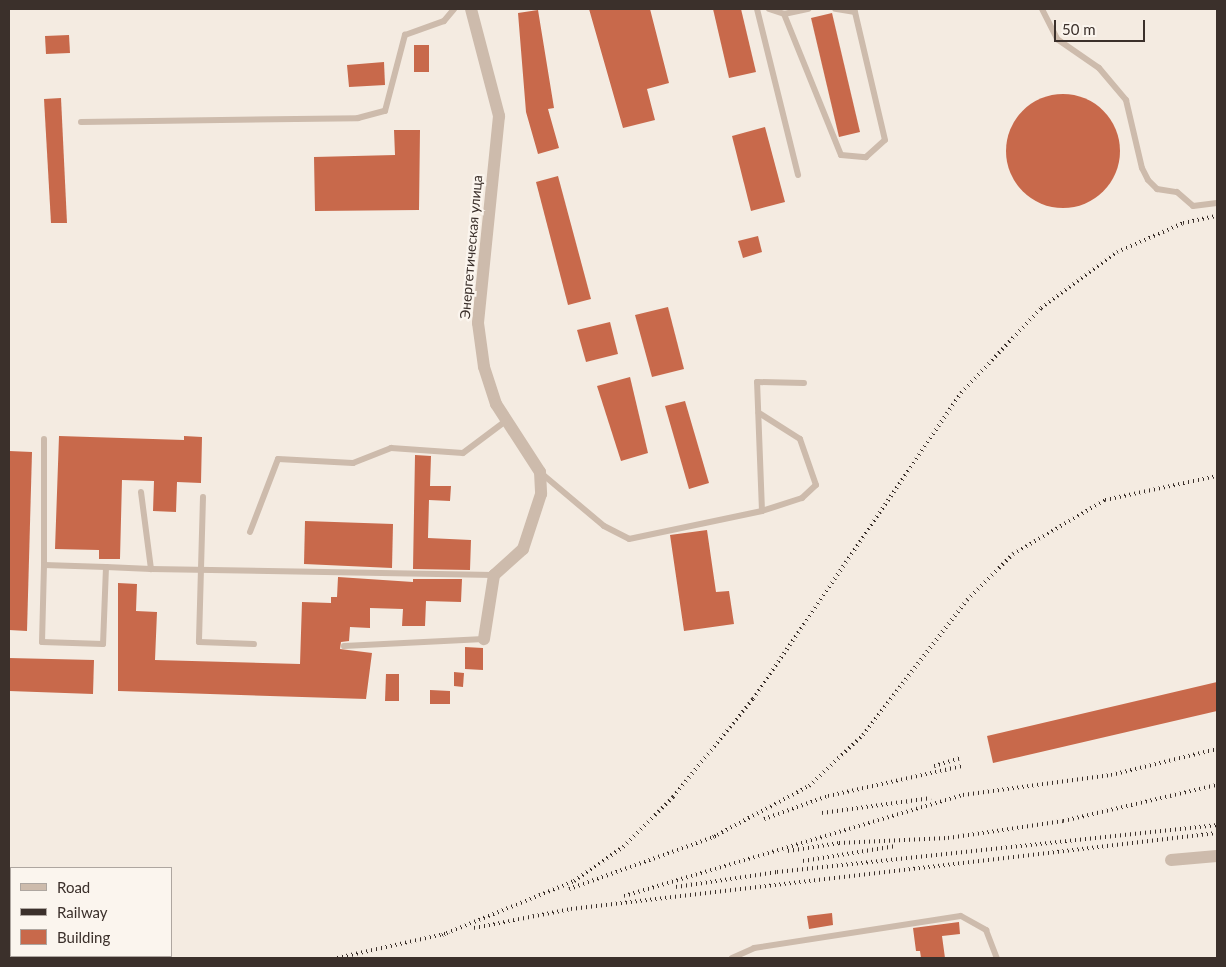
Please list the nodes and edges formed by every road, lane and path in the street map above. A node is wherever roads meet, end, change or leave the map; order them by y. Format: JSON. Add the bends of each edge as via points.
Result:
{"nodes":[{"id":1,"x":454,"y":9,"type":"edge"},
{"id":2,"x":471,"y":9,"type":"edge"},
{"id":3,"x":757,"y":9,"type":"edge"},
{"id":4,"x":769,"y":9,"type":"edge"},
{"id":5,"x":808,"y":9,"type":"edge"},
{"id":6,"x":835,"y":9,"type":"edge"},
{"id":7,"x":1042,"y":9,"type":"edge"},
{"id":8,"x":784,"y":14,"type":"junction"},
{"id":9,"x":81,"y":122,"type":"dead end"},
{"id":10,"x":798,"y":175,"type":"dead end"},
{"id":11,"x":1217,"y":203,"type":"edge"},
{"id":12,"x":804,"y":383,"type":"dead end"},
{"id":13,"x":760,"y":413,"type":"junction"},
{"id":14,"x":507,"y":420,"type":"junction"},
{"id":15,"x":44,"y":439,"type":"dead end"},
{"id":16,"x":540,"y":472,"type":"junction"},
{"id":17,"x":140,"y":492,"type":"dead end"},
{"id":18,"x":203,"y":497,"type":"dead end"},
{"id":19,"x":762,"y":511,"type":"junction"},
{"id":20,"x":250,"y":532,"type":"dead end"},
{"id":21,"x":44,"y":565,"type":"junction"},
{"id":22,"x":106,"y":567,"type":"junction"},
{"id":23,"x":151,"y":569,"type":"junction"},
{"id":24,"x":203,"y":570,"type":"junction"},
{"id":25,"x":494,"y":575,"type":"junction"},
{"id":26,"x":484,"y":639,"type":"joint"},
{"id":27,"x":254,"y":644,"type":"dead end"},
{"id":28,"x":344,"y":646,"type":"dead end"},
{"id":29,"x":1217,"y":856,"type":"edge"},
{"id":30,"x":1171,"y":860,"type":"dead end"},
{"id":31,"x":732,"y":958,"type":"edge"},
{"id":32,"x":997,"y":958,"type":"edge"}],
"edges":[{"from":1,"to":9,"type":"lane","via":[[444,21],[405,35],[385,111],[358,118]]},
{"from":2,"to":14,"type":"street","name":"Энергетическая улица","via":[[499,116],[478,323],[484,367],[496,404]]},
{"from":3,"to":10,"type":"lane"},
{"from":4,"to":8,"type":"lane"},
{"from":5,"to":8,"type":"lane"},
{"from":6,"to":8,"type":"lane","via":[[855,12],[885,140],[866,157],[841,154]]},
{"from":7,"to":11,"type":"lane","via":[[1057,39],[1098,68],[1126,100],[1142,168],[1148,180],[1157,189],[1177,192],[1193,206]]},
{"from":12,"to":13,"type":"lane","via":[[758,382]]},
{"from":13,"to":19,"type":"lane"},
{"from":13,"to":19,"type":"lane","via":[[800,439],[816,485],[802,498]]},
{"from":14,"to":16,"type":"street","name":"Энергетическая улица"},
{"from":14,"to":20,"type":"lane","via":[[463,453],[391,448],[353,463],[278,459]]},
{"from":15,"to":21,"type":"lane"},
{"from":16,"to":19,"type":"lane","via":[[604,526],[629,539]]},
{"from":16,"to":25,"type":"street","via":[[541,494],[523,549]]},
{"from":17,"to":23,"type":"lane"},
{"from":18,"to":24,"type":"lane"},
{"from":21,"to":22,"type":"lane"},
{"from":21,"to":22,"type":"lane","via":[[42,642],[103,644]]},
{"from":22,"to":23,"type":"lane"},
{"from":23,"to":24,"type":"lane"},
{"from":24,"to":25,"type":"lane"},
{"from":24,"to":27,"type":"lane","via":[[199,642]]},
{"from":25,"to":26,"type":"street"},
{"from":26,"to":28,"type":"lane"},
{"from":29,"to":30,"type":"street"},
{"from":31,"to":32,"type":"lane","via":[[754,948],[961,916],[986,930]]}]}
